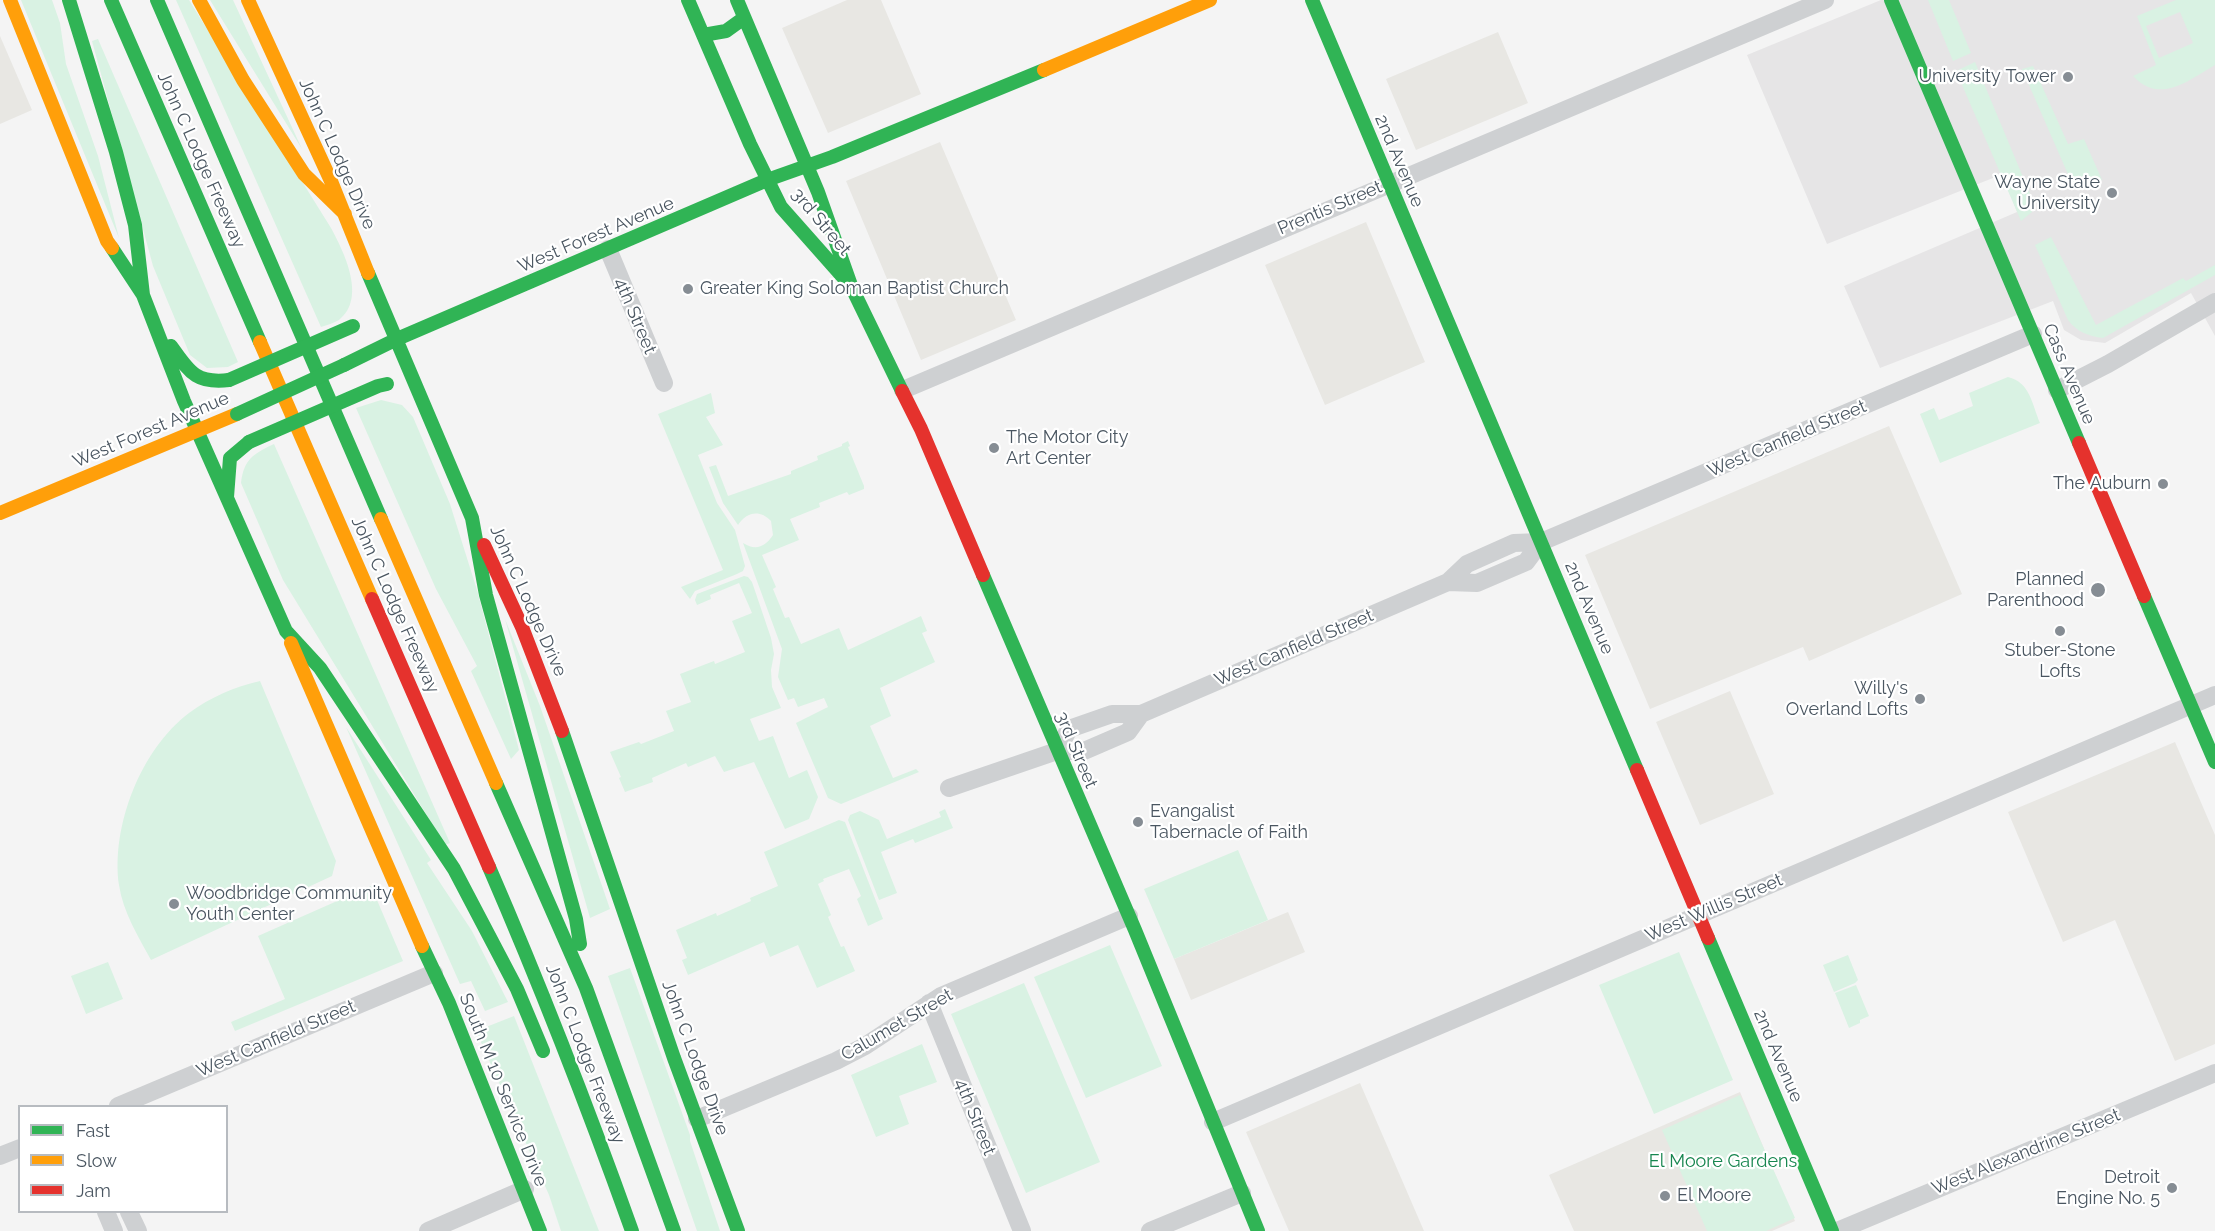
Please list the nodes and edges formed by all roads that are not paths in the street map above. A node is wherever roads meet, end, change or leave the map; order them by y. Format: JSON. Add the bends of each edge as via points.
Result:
{"nodes":[{"id":1,"x":9,"y":0,"type":"edge"},
{"id":2,"x":69,"y":0,"type":"edge"},
{"id":3,"x":111,"y":0,"type":"edge"},
{"id":4,"x":158,"y":0,"type":"edge"},
{"id":5,"x":199,"y":0,"type":"edge"},
{"id":6,"x":248,"y":0,"type":"edge"},
{"id":7,"x":688,"y":0,"type":"edge"},
{"id":8,"x":737,"y":0,"type":"edge"},
{"id":9,"x":1210,"y":0,"type":"edge"},
{"id":10,"x":1312,"y":0,"type":"edge"},
{"id":11,"x":1825,"y":0,"type":"edge"},
{"id":12,"x":1892,"y":0,"type":"edge"},
{"id":13,"x":744,"y":18,"type":"junction"},
{"id":14,"x":703,"y":36,"type":"junction"},
{"id":15,"x":806,"y":166,"type":"junction"},
{"id":16,"x":767,"y":180,"type":"junction"},
{"id":17,"x":1389,"y":183,"type":"junction"},
{"id":18,"x":345,"y":214,"type":"junction"},
{"id":19,"x":608,"y":249,"type":"junction"},
{"id":20,"x":370,"y":278,"type":"junction"},
{"id":21,"x":852,"y":288,"type":"junction"},
{"id":22,"x":143,"y":295,"type":"junction"},
{"id":23,"x":2215,"y":302,"type":"edge"},
{"id":24,"x":152,"y":320,"type":"junction"},
{"id":25,"x":2033,"y":334,"type":"junction"},
{"id":26,"x":397,"y":339,"type":"junction"},
{"id":27,"x":663,"y":383,"type":"dead end"},
{"id":28,"x":903,"y":390,"type":"junction"},
{"id":29,"x":2056,"y":390,"type":"junction"},
{"id":30,"x":425,"y":405,"type":"junction"},
{"id":31,"x":197,"y":430,"type":"junction"},
{"id":32,"x":227,"y":497,"type":"junction"},
{"id":33,"x":0,"y":513,"type":"edge"},
{"id":34,"x":472,"y":518,"type":"junction"},
{"id":35,"x":1541,"y":542,"type":"junction"},
{"id":36,"x":286,"y":631,"type":"junction"},
{"id":37,"x":2215,"y":695,"type":"edge"},
{"id":38,"x":2191,"y":706,"type":"junction"},
{"id":39,"x":1056,"y":751,"type":"junction"},
{"id":40,"x":2215,"y":762,"type":"edge"},
{"id":41,"x":949,"y":788,"type":"dead end"},
{"id":42,"x":1698,"y":915,"type":"junction"},
{"id":43,"x":1129,"y":916,"type":"junction"},
{"id":44,"x":434,"y":973,"type":"junction"},
{"id":45,"x":586,"y":988,"type":"junction"},
{"id":46,"x":929,"y":1003,"type":"junction"},
{"id":47,"x":549,"y":1065,"type":"dead end"},
{"id":48,"x":2215,"y":1073,"type":"edge"},
{"id":49,"x":123,"y":1105,"type":"edge"},
{"id":50,"x":697,"y":1119,"type":"junction"},
{"id":51,"x":1213,"y":1122,"type":"junction"},
{"id":52,"x":18,"y":1149,"type":"edge"},
{"id":53,"x":0,"y":1156,"type":"edge"},
{"id":54,"x":600,"y":1186,"type":"dead end"},
{"id":55,"x":525,"y":1189,"type":"junction"},
{"id":56,"x":1242,"y":1193,"type":"junction"},
{"id":57,"x":106,"y":1213,"type":"edge"},
{"id":58,"x":129,"y":1213,"type":"edge"},
{"id":59,"x":539,"y":1226,"type":"edge"},
{"id":60,"x":114,"y":1231,"type":"edge"},
{"id":61,"x":138,"y":1231,"type":"edge"},
{"id":62,"x":428,"y":1231,"type":"edge"},
{"id":63,"x":625,"y":1231,"type":"edge"},
{"id":64,"x":632,"y":1231,"type":"edge"},
{"id":65,"x":674,"y":1231,"type":"edge"},
{"id":66,"x":738,"y":1231,"type":"edge"},
{"id":67,"x":1022,"y":1231,"type":"edge"},
{"id":68,"x":1150,"y":1231,"type":"edge"},
{"id":69,"x":1258,"y":1231,"type":"edge"},
{"id":70,"x":1832,"y":1231,"type":"edge"},
{"id":71,"x":1837,"y":1231,"type":"edge"}],
"edges":[{"from":1,"to":22,"type":"main road","via":[[107,241]]},
{"from":2,"to":22,"type":"main road","via":[[135,225]]},
{"from":3,"to":64,"type":"main road","name":"John C Lodge Freeway","via":[[534,971]]},
{"from":4,"to":45,"type":"main road","name":"John C Lodge Freeway"},
{"from":5,"to":18,"type":"main road","via":[[243,80],[304,174]]},
{"from":6,"to":18,"type":"main road","name":"John C Lodge Drive"},
{"from":7,"to":14,"type":"main road","name":"3rd Street"},
{"from":8,"to":13,"type":"main road","name":"3rd Street"},
{"from":9,"to":15,"type":"main road","name":"West Forest Avenue"},
{"from":10,"to":17,"type":"main road","name":"2nd Avenue"},
{"from":11,"to":17,"type":"street","name":"Prentis Street"},
{"from":12,"to":25,"type":"main road","name":"Cass Avenue"},
{"from":13,"to":14,"type":"main road","via":[[726,31]]},
{"from":13,"to":15,"type":"main road","name":"3rd Street"},
{"from":14,"to":16,"type":"main road","name":"3rd Street"},
{"from":15,"to":16,"type":"main road","name":"West Forest Avenue"},
{"from":15,"to":21,"type":"main road","name":"3rd Street"},
{"from":16,"to":19,"type":"main road","name":"West Forest Avenue"},
{"from":16,"to":21,"type":"main road","name":"3rd Street","via":[[781,207]]},
{"from":17,"to":28,"type":"street","name":"Prentis Street"},
{"from":17,"to":35,"type":"main road","name":"2nd Avenue"},
{"from":18,"to":20,"type":"main road","name":"John C Lodge Drive"},
{"from":19,"to":26,"type":"main road","name":"West Forest Avenue"},
{"from":19,"to":27,"type":"street","name":"4th Street"},
{"from":20,"to":24,"type":"main road","bridge":true,"via":[[360,317],[230,380],[211,383],[191,374]]},
{"from":20,"to":26,"type":"main road","name":"John C Lodge Drive"},
{"from":21,"to":28,"type":"main road","name":"3rd Street"},
{"from":22,"to":24,"type":"main road"},
{"from":23,"to":29,"type":"street"},
{"from":24,"to":31,"type":"main road"},
{"from":25,"to":29,"type":"main road","name":"Cass Avenue"},
{"from":25,"to":35,"type":"street","name":"West Canfield Street"},
{"from":26,"to":30,"type":"main road","name":"John C Lodge Drive"},
{"from":26,"to":31,"type":"main road","name":"West Forest Avenue","bridge":true},
{"from":28,"to":39,"type":"main road","name":"3rd Street"},
{"from":29,"to":38,"type":"main road","name":"Cass Avenue"},
{"from":30,"to":32,"type":"main road","bridge":true,"via":[[405,386],[387,384],[249,442],[230,458]]},
{"from":30,"to":34,"type":"main road","name":"John C Lodge Drive"},
{"from":31,"to":32,"type":"main road"},
{"from":31,"to":33,"type":"main road","name":"West Forest Avenue"},
{"from":32,"to":36,"type":"main road"},
{"from":34,"to":45,"type":"main road","via":[[486,595],[576,919]]},
{"from":34,"to":50,"type":"main road","name":"John C Lodge Drive","via":[[555,708]]},
{"from":35,"to":39,"type":"street","name":"West Canfield Street","via":[[1514,543],[1467,564],[1448,582],[1141,714],[1128,732],[1081,752]]},
{"from":35,"to":42,"type":"main road","name":"2nd Avenue"},
{"from":36,"to":44,"type":"main road","name":"South M 10 Service Drive"},
{"from":36,"to":47,"type":"main road","via":[[320,668],[454,869],[517,989]]},
{"from":37,"to":38,"type":"street","name":"West Willis Street"},
{"from":38,"to":40,"type":"main road","name":"Cass Avenue"},
{"from":38,"to":42,"type":"street","name":"West Willis Street"},
{"from":39,"to":41,"type":"street","name":"West Canfield Street"},
{"from":39,"to":43,"type":"main road","name":"3rd Street"},
{"from":42,"to":51,"type":"street","name":"West Willis Street"},
{"from":42,"to":70,"type":"main road","name":"2nd Avenue"},
{"from":43,"to":46,"type":"street","name":"Calumet Street"},
{"from":43,"to":51,"type":"main road","name":"3rd Street"},
{"from":44,"to":49,"type":"street","name":"West Canfield Street"},
{"from":44,"to":55,"type":"main road","name":"South M 10 Service Drive"},
{"from":45,"to":65,"type":"main road","name":"John C Lodge Freeway"},
{"from":46,"to":50,"type":"street","name":"Calumet Street","via":[[836,1061]]},
{"from":46,"to":67,"type":"street","name":"4th Street"},
{"from":48,"to":71,"type":"street","name":"West Alexandrine Street"},
{"from":50,"to":66,"type":"main road","name":"John C Lodge Drive"},
{"from":51,"to":56,"type":"main road","name":"3rd Street"},
{"from":52,"to":53,"type":"street"},
{"from":54,"to":63,"type":"main road"},
{"from":55,"to":59,"type":"main road","name":"South M 10 Service Drive"},
{"from":55,"to":62,"type":"street"},
{"from":56,"to":68,"type":"street"},
{"from":56,"to":69,"type":"main road","name":"3rd Street"},
{"from":57,"to":60,"type":"street"},
{"from":58,"to":61,"type":"street"}]}
